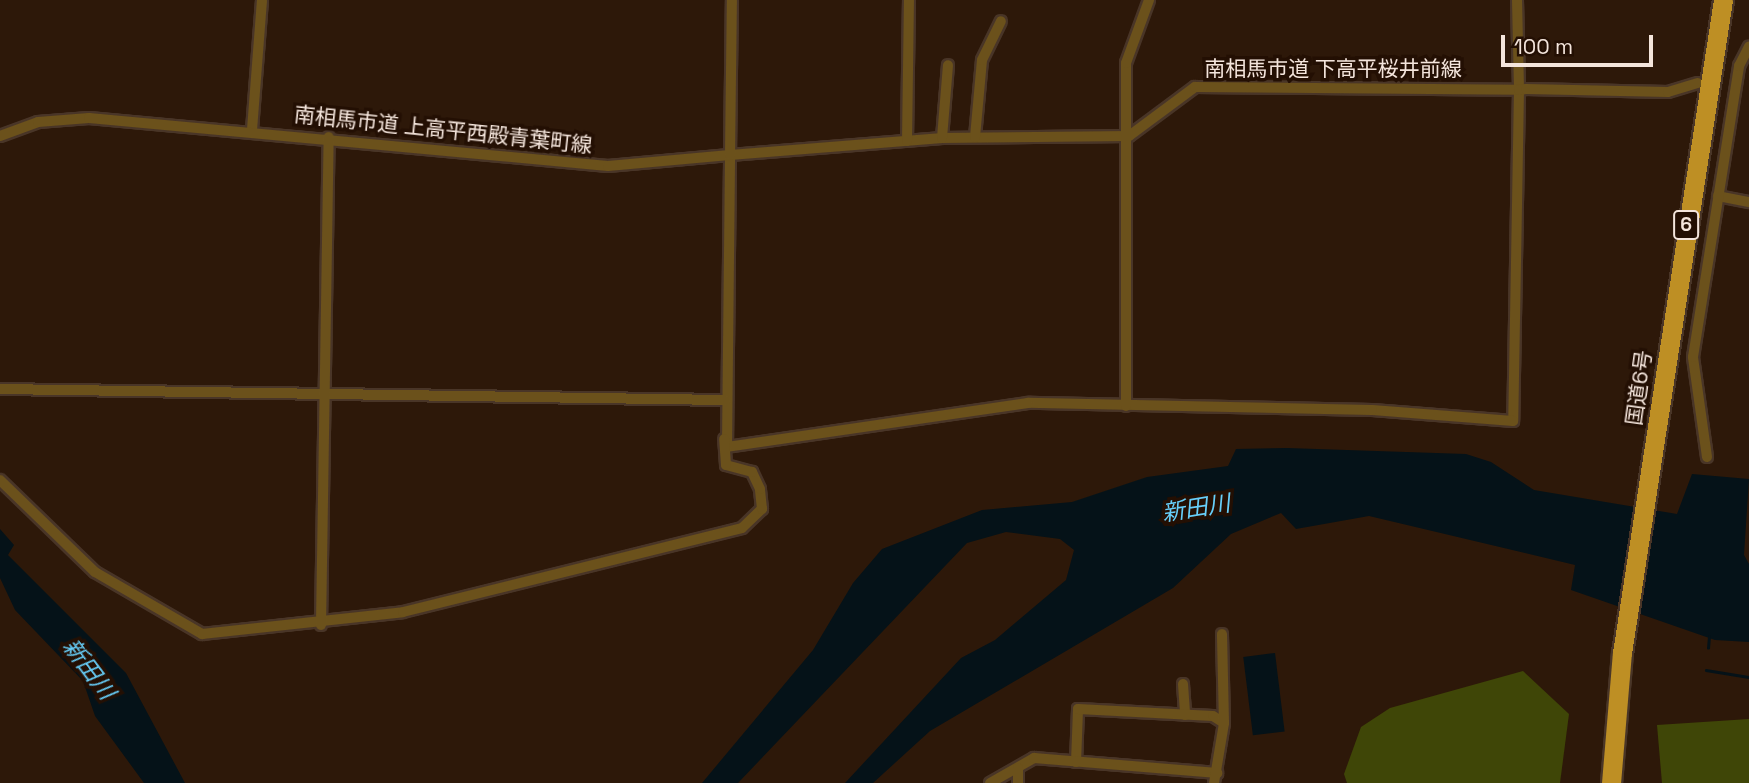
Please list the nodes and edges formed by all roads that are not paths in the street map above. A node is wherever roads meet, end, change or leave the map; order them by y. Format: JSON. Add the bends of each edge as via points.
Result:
{"nodes":[{"id":1,"x":262,"y":0,"type":"edge"},
{"id":2,"x":732,"y":0,"type":"edge"},
{"id":3,"x":909,"y":0,"type":"edge"},
{"id":4,"x":1149,"y":0,"type":"edge"},
{"id":5,"x":1517,"y":0,"type":"edge"},
{"id":6,"x":1723,"y":0,"type":"edge"},
{"id":7,"x":1001,"y":21,"type":"dead end"},
{"id":8,"x":1749,"y":46,"type":"edge"},
{"id":9,"x":948,"y":65,"type":"dead end"},
{"id":10,"x":1698,"y":83,"type":"dead end"},
{"id":11,"x":1519,"y":90,"type":"junction"},
{"id":12,"x":251,"y":130,"type":"junction"},
{"id":13,"x":0,"y":136,"type":"edge"},
{"id":14,"x":1129,"y":136,"type":"junction"},
{"id":15,"x":975,"y":137,"type":"junction"},
{"id":16,"x":329,"y":138,"type":"junction"},
{"id":17,"x":942,"y":138,"type":"junction"},
{"id":18,"x":907,"y":141,"type":"junction"},
{"id":19,"x":730,"y":155,"type":"junction"},
{"id":20,"x":1718,"y":196,"type":"junction"},
{"id":21,"x":1749,"y":202,"type":"edge"},
{"id":22,"x":0,"y":389,"type":"edge"},
{"id":23,"x":324,"y":393,"type":"junction"},
{"id":24,"x":726,"y":400,"type":"junction"},
{"id":25,"x":1126,"y":406,"type":"junction"},
{"id":26,"x":724,"y":439,"type":"junction"},
{"id":27,"x":1707,"y":457,"type":"dead end"},
{"id":28,"x":0,"y":480,"type":"edge"},
{"id":29,"x":321,"y":625,"type":"junction"},
{"id":30,"x":1222,"y":634,"type":"dead end"},
{"id":31,"x":1183,"y":684,"type":"dead end"},
{"id":32,"x":1185,"y":715,"type":"junction"},
{"id":33,"x":1224,"y":723,"type":"junction"},
{"id":34,"x":1076,"y":762,"type":"junction"},
{"id":35,"x":1018,"y":768,"type":"junction"},
{"id":36,"x":1215,"y":778,"type":"edge"},
{"id":37,"x":990,"y":783,"type":"edge"},
{"id":38,"x":1018,"y":783,"type":"edge"},
{"id":39,"x":1611,"y":783,"type":"edge"}],
"edges":[{"from":1,"to":12,"type":"street"},
{"from":2,"to":19,"type":"street"},
{"from":3,"to":18,"type":"street"},
{"from":4,"to":14,"type":"street","via":[[1127,54]]},
{"from":5,"to":11,"type":"street"},
{"from":6,"to":39,"type":"highway","name":"国道6号","number":"6","via":[[1625,635]]},
{"from":7,"to":15,"type":"street","via":[[982,60]]},
{"from":8,"to":20,"type":"street","via":[[1730,85]]},
{"from":9,"to":17,"type":"street"},
{"from":10,"to":11,"type":"street","name":"南相馬市道 下高平桜井前線","via":[[1680,92]]},
{"from":11,"to":14,"type":"street","name":"南相馬市道 下高平桜井前線","via":[[1195,87]]},
{"from":11,"to":25,"type":"street","via":[[1513,421],[1372,410]]},
{"from":12,"to":13,"type":"street","name":"南相馬市道 上高平西殿青葉町線","via":[[79,118],[38,122]]},
{"from":12,"to":16,"type":"street","name":"南相馬市道 上高平西殿青葉町線"},
{"from":14,"to":15,"type":"street"},
{"from":14,"to":25,"type":"street"},
{"from":15,"to":17,"type":"street"},
{"from":16,"to":19,"type":"street","name":"南相馬市道 上高平西殿青葉町線","via":[[608,166]]},
{"from":16,"to":23,"type":"street"},
{"from":17,"to":18,"type":"street"},
{"from":18,"to":19,"type":"street"},
{"from":19,"to":24,"type":"street"},
{"from":20,"to":21,"type":"street"},
{"from":20,"to":27,"type":"street","via":[[1693,357]]},
{"from":22,"to":23,"type":"street"},
{"from":23,"to":24,"type":"street"},
{"from":23,"to":29,"type":"street"},
{"from":24,"to":26,"type":"street"},
{"from":25,"to":26,"type":"street","via":[[1028,403],[749,445],[727,447]]},
{"from":26,"to":29,"type":"street","via":[[726,466],[752,472],[760,489],[762,509],[742,527],[520,587]]},
{"from":28,"to":29,"type":"street","via":[[95,572],[202,634]]},
{"from":30,"to":33,"type":"street"},
{"from":31,"to":32,"type":"street"},
{"from":32,"to":33,"type":"street"},
{"from":32,"to":34,"type":"street","via":[[1078,709]]},
{"from":33,"to":36,"type":"street"},
{"from":34,"to":35,"type":"street","via":[[1034,758]]},
{"from":34,"to":36,"type":"street"},
{"from":35,"to":37,"type":"street"},
{"from":35,"to":38,"type":"street"}]}
